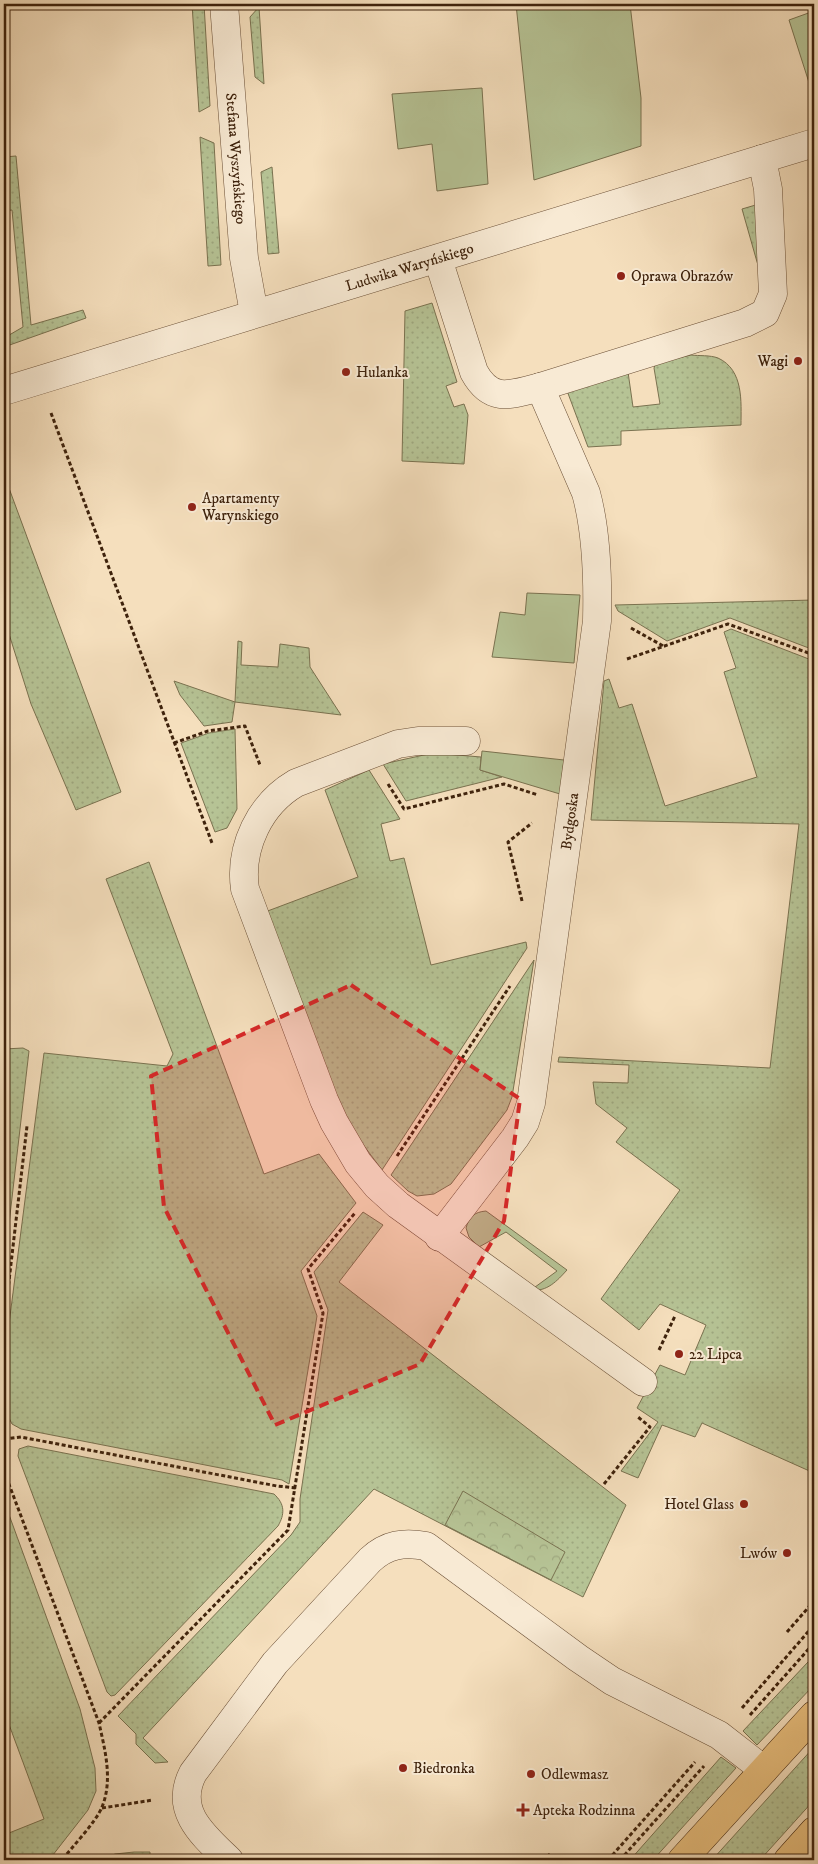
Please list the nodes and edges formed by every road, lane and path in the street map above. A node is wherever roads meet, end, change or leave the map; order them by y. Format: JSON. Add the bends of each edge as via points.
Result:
{"nodes":[{"id":1,"x":224,"y":4,"type":"edge"},
{"id":2,"x":814,"y":143,"type":"edge"},
{"id":3,"x":762,"y":159,"type":"junction"},
{"id":4,"x":438,"y":259,"type":"junction"},
{"id":5,"x":254,"y":313,"type":"junction"},
{"id":6,"x":540,"y":387,"type":"junction"},
{"id":7,"x":4,"y":391,"type":"edge"},
{"id":8,"x":50,"y":409,"type":"dead end"},
{"id":9,"x":625,"y":624,"type":"dead end"},
{"id":10,"x":665,"y":647,"type":"junction"},
{"id":11,"x":814,"y":655,"type":"edge"},
{"id":12,"x":621,"y":661,"type":"dead end"},
{"id":13,"x":466,"y":741,"type":"dead end"},
{"id":14,"x":174,"y":743,"type":"junction"},
{"id":15,"x":369,"y":754,"type":"junction"},
{"id":16,"x":273,"y":800,"type":"junction"},
{"id":17,"x":567,"y":804,"type":"junction"},
{"id":18,"x":200,"y":813,"type":"dead end"},
{"id":19,"x":523,"y":906,"type":"dead end"},
{"id":20,"x":512,"y":984,"type":"dead end"},
{"id":21,"x":27,"y":1126,"type":"dead end"},
{"id":22,"x":377,"y":1186,"type":"junction"},
{"id":23,"x":439,"y":1237,"type":"junction"},
{"id":24,"x":4,"y":1324,"type":"edge"},
{"id":25,"x":643,"y":1382,"type":"dead end"},
{"id":26,"x":4,"y":1439,"type":"edge"},
{"id":27,"x":4,"y":1471,"type":"edge"},
{"id":28,"x":296,"y":1488,"type":"junction"},
{"id":29,"x":814,"y":1601,"type":"edge"},
{"id":30,"x":814,"y":1625,"type":"edge"},
{"id":31,"x":787,"y":1632,"type":"dead end"},
{"id":32,"x":814,"y":1714,"type":"edge"},
{"id":33,"x":98,"y":1723,"type":"junction"},
{"id":34,"x":719,"y":1735,"type":"junction"},
{"id":35,"x":764,"y":1770,"type":"junction"},
{"id":36,"x":187,"y":1794,"type":"junction"},
{"id":37,"x":102,"y":1808,"type":"junction"},
{"id":38,"x":814,"y":1831,"type":"edge"},
{"id":39,"x":550,"y":1854,"type":"dead end"},
{"id":40,"x":62,"y":1860,"type":"edge"},
{"id":41,"x":229,"y":1860,"type":"edge"},
{"id":42,"x":544,"y":1860,"type":"edge"},
{"id":43,"x":608,"y":1860,"type":"edge"},
{"id":44,"x":682,"y":1860,"type":"edge"},
{"id":45,"x":788,"y":1860,"type":"edge"}],
"edges":[{"from":1,"to":5,"type":"street","name":"Stefana Wyszyńskiego","via":[[244,258]]},
{"from":2,"to":3,"type":"street","name":"Ludwika Waryńskiego"},
{"from":3,"to":4,"type":"street","name":"Ludwika Waryńskiego"},
{"from":3,"to":6,"type":"street","via":[[768,189],[773,294],[765,313],[745,323]]},
{"from":4,"to":5,"type":"street","name":"Ludwika Waryńskiego"},
{"from":4,"to":6,"type":"street","via":[[481,385],[491,393],[501,394]]},
{"from":5,"to":7,"type":"street","name":"Ludwika Waryńskiego"},
{"from":6,"to":17,"type":"street","name":"Bydgoska","via":[[591,511],[596,578],[597,621]]},
{"from":8,"to":14,"type":"path"},
{"from":9,"to":10,"type":"path"},
{"from":10,"to":11,"type":"path","via":[[728,624]]},
{"from":10,"to":12,"type":"path"},
{"from":13,"to":15,"type":"street","via":[[418,741]]},
{"from":14,"to":16,"type":"path","via":[[208,731],[245,726]]},
{"from":14,"to":18,"type":"path"},
{"from":15,"to":16,"type":"street","via":[[296,783]]},
{"from":15,"to":17,"type":"path","via":[[404,809],[504,784]]},
{"from":16,"to":22,"type":"street","via":[[245,851],[242,869],[245,888],[330,1115],[358,1163]]},
{"from":17,"to":19,"type":"path","via":[[508,842]]},
{"from":17,"to":23,"type":"street","name":"Bydgoska","via":[[531,1103],[515,1138]]},
{"from":20,"to":22,"type":"path"},
{"from":21,"to":24,"type":"path"},
{"from":22,"to":23,"type":"street"},
{"from":22,"to":28,"type":"path","via":[[308,1269],[323,1313]]},
{"from":23,"to":25,"type":"street"},
{"from":26,"to":28,"type":"path","via":[[21,1437]]},
{"from":27,"to":33,"type":"path"},
{"from":28,"to":33,"type":"path","via":[[288,1530]]},
{"from":29,"to":31,"type":"path"},
{"from":30,"to":34,"type":"path"},
{"from":32,"to":35,"type":"main road"},
{"from":33,"to":37,"type":"path","via":[[108,1780]]},
{"from":34,"to":35,"type":"street"},
{"from":34,"to":36,"type":"street","via":[[612,1681],[426,1546],[396,1545],[382,1550],[370,1560],[275,1663],[193,1772],[187,1784]]},
{"from":34,"to":43,"type":"path"},
{"from":35,"to":44,"type":"main road"},
{"from":36,"to":37,"type":"path"},
{"from":36,"to":41,"type":"street","via":[[193,1822]]},
{"from":37,"to":40,"type":"path"},
{"from":38,"to":45,"type":"main road"},
{"from":39,"to":42,"type":"path"}]}
